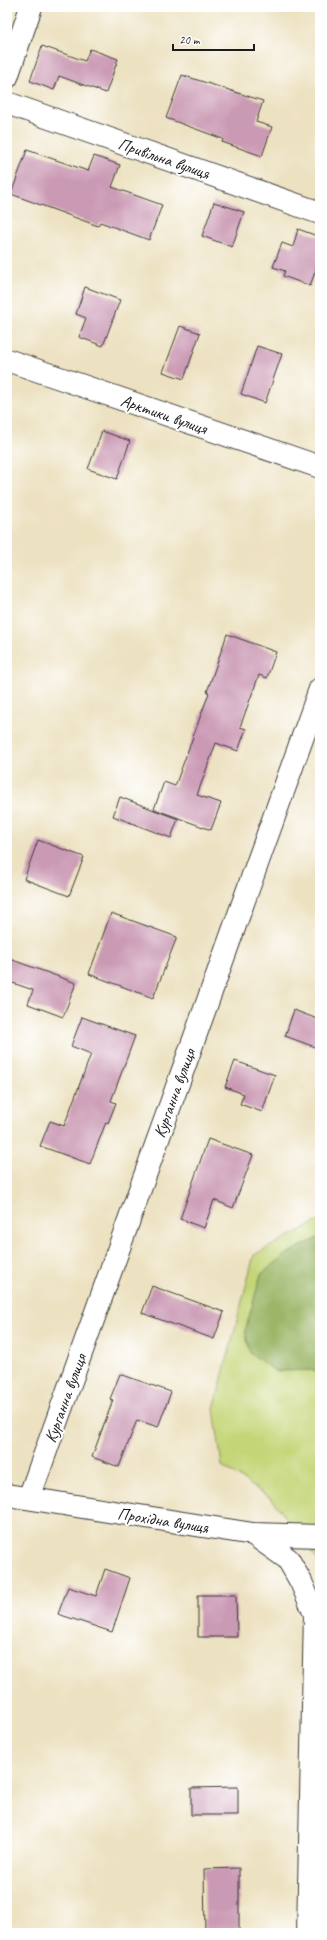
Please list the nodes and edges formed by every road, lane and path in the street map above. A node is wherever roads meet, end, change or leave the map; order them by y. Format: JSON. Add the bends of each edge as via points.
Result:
{"nodes":[{"id":1,"x":31,"y":7,"type":"edge"},
{"id":2,"x":7,"y":77,"type":"edge"},
{"id":3,"x":7,"y":103,"type":"edge"},
{"id":4,"x":320,"y":213,"type":"edge"},
{"id":5,"x":7,"y":360,"type":"edge"},
{"id":6,"x":320,"y":467,"type":"edge"},
{"id":7,"x":320,"y":689,"type":"edge"},
{"id":8,"x":7,"y":1495,"type":"edge"},
{"id":9,"x":29,"y":1498,"type":"junction"},
{"id":10,"x":253,"y":1534,"type":"junction"},
{"id":11,"x":320,"y":1536,"type":"edge"},
{"id":12,"x":317,"y":1610,"type":"edge"},
{"id":13,"x":308,"y":1933,"type":"edge"}],
"edges":[{"from":1,"to":2,"type":"street"},
{"from":3,"to":4,"type":"street","name":"Привільна вулиця"},
{"from":5,"to":6,"type":"street","name":"Арктики вулиця"},
{"from":7,"to":9,"type":"street","name":"Курганна вулиця"},
{"from":8,"to":9,"type":"street","name":"Прохідна вулиця"},
{"from":9,"to":10,"type":"street","name":"Прохідна вулиця"},
{"from":10,"to":11,"type":"street","name":"Прохідна вулиця"},
{"from":10,"to":12,"type":"street","via":[[288,1559]]},
{"from":12,"to":13,"type":"street"}]}
